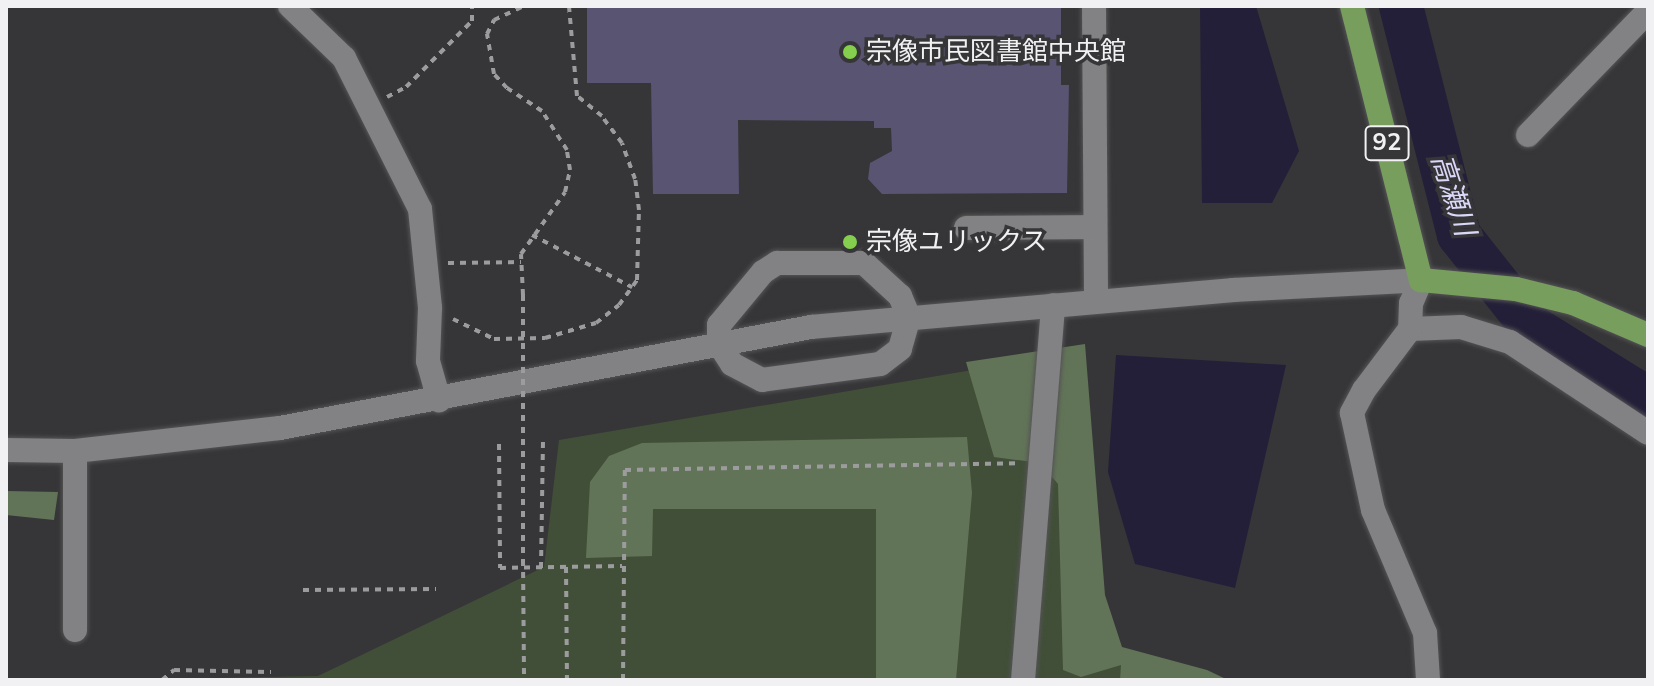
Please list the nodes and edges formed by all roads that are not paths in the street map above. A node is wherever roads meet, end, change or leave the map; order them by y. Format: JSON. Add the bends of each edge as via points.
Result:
{"nodes":[{"id":1,"x":290,"y":6,"type":"edge"},
{"id":2,"x":1094,"y":6,"type":"edge"},
{"id":3,"x":1352,"y":6,"type":"edge"},
{"id":4,"x":1648,"y":11,"type":"edge"},
{"id":5,"x":1528,"y":135,"type":"dead end"},
{"id":6,"x":1095,"y":227,"type":"junction"},
{"id":7,"x":966,"y":228,"type":"dead end"},
{"id":8,"x":1421,"y":280,"type":"junction"},
{"id":9,"x":1096,"y":301,"type":"junction"},
{"id":10,"x":1053,"y":305,"type":"junction"},
{"id":11,"x":909,"y":317,"type":"junction"},
{"id":12,"x":1410,"y":329,"type":"junction"},
{"id":13,"x":1648,"y":335,"type":"edge"},
{"id":14,"x":719,"y":344,"type":"junction"},
{"id":15,"x":439,"y":400,"type":"junction"},
{"id":16,"x":1648,"y":433,"type":"edge"},
{"id":17,"x":6,"y":450,"type":"edge"},
{"id":18,"x":75,"y":451,"type":"junction"},
{"id":19,"x":75,"y":630,"type":"dead end"},
{"id":20,"x":1023,"y":680,"type":"edge"},
{"id":21,"x":1428,"y":680,"type":"edge"}],
"edges":[{"from":1,"to":15,"type":"street","via":[[344,58],[420,209],[429,299],[428,361]]},
{"from":2,"to":6,"type":"street"},
{"from":3,"to":8,"type":"main road","number":"92"},
{"from":4,"to":5,"type":"street"},
{"from":6,"to":7,"type":"street"},
{"from":6,"to":9,"type":"street"},
{"from":8,"to":9,"type":"street"},
{"from":8,"to":12,"type":"street","via":[[1411,303]]},
{"from":8,"to":13,"type":"main road","via":[[1530,292],[1573,303]]},
{"from":9,"to":10,"type":"street"},
{"from":10,"to":11,"type":"street"},
{"from":10,"to":20,"type":"street"},
{"from":11,"to":14,"type":"street"},
{"from":11,"to":14,"type":"street","via":[[900,349],[880,364],[762,380],[732,364]]},
{"from":11,"to":14,"type":"street","via":[[900,296],[864,263],[777,263],[763,272],[719,325]]},
{"from":12,"to":16,"type":"street","via":[[1461,327],[1510,342]]},
{"from":12,"to":21,"type":"street","via":[[1352,413],[1373,510],[1425,633]]},
{"from":14,"to":15,"type":"street"},
{"from":15,"to":18,"type":"street","via":[[280,428]]},
{"from":17,"to":18,"type":"street"},
{"from":18,"to":19,"type":"street"}]}
